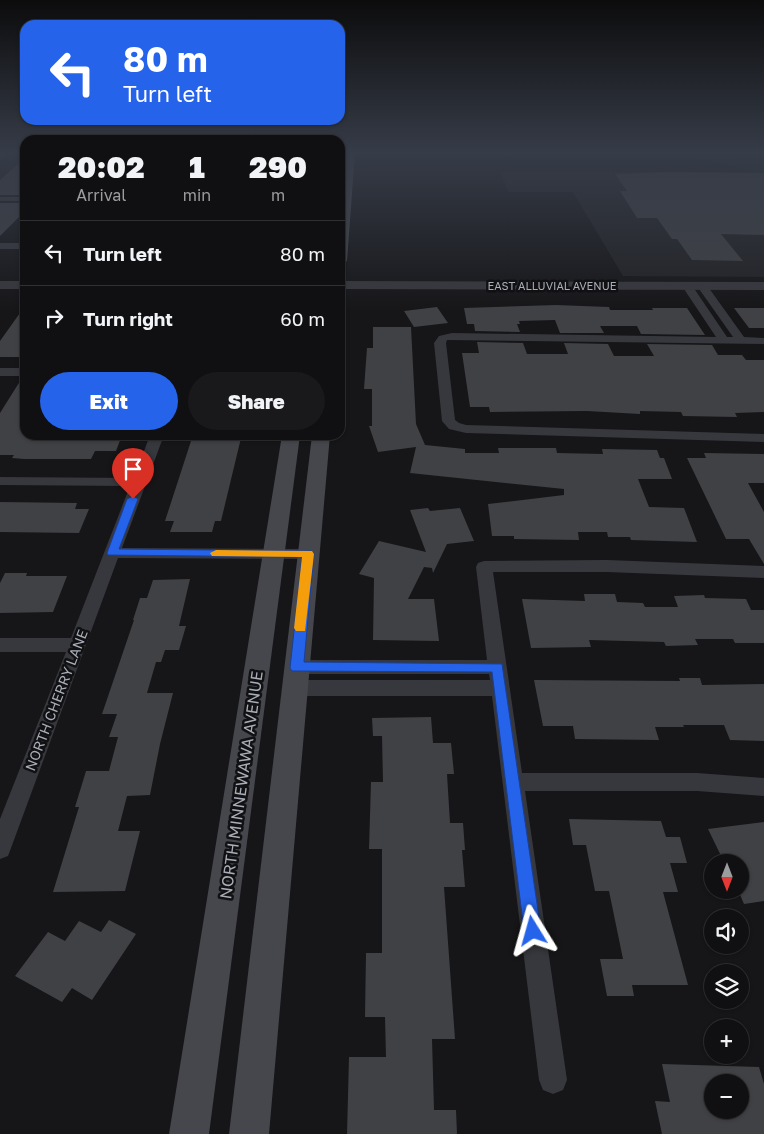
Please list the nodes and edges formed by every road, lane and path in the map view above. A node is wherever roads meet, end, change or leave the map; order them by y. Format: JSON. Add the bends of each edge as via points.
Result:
{"nodes":[{"id":1,"x":0,"y":246,"type":"edge"},
{"id":2,"x":20,"y":246,"type":"edge"},
{"id":3,"x":0,"y":285,"type":"edge"},
{"id":4,"x":20,"y":285,"type":"edge"},
{"id":5,"x":345,"y":285,"type":"edge"},
{"id":6,"x":688,"y":286,"type":"junction"},
{"id":7,"x":702,"y":286,"type":"junction"},
{"id":8,"x":764,"y":286,"type":"edge"},
{"id":9,"x":724,"y":341,"type":"junction"},
{"id":10,"x":741,"y":341,"type":"junction"},
{"id":11,"x":764,"y":341,"type":"edge"},
{"id":12,"x":0,"y":372,"type":"edge"},
{"id":13,"x":20,"y":372,"type":"edge"},
{"id":14,"x":764,"y":438,"type":"edge"},
{"id":15,"x":155,"y":440,"type":"edge"},
{"id":16,"x":290,"y":440,"type":"edge"},
{"id":17,"x":320,"y":440,"type":"edge"},
{"id":18,"x":0,"y":481,"type":"edge"},
{"id":19,"x":139,"y":482,"type":"junction"},
{"id":20,"x":112,"y":553,"type":"junction"},
{"id":21,"x":273,"y":554,"type":"junction"},
{"id":22,"x":308,"y":554,"type":"junction"},
{"id":23,"x":764,"y":572,"type":"edge"},
{"id":24,"x":0,"y":645,"type":"edge"},
{"id":25,"x":77,"y":646,"type":"junction"},
{"id":26,"x":296,"y":678,"type":"junction"},
{"id":27,"x":499,"y":678,"type":"junction"},
{"id":28,"x":513,"y":782,"type":"junction"},
{"id":29,"x":764,"y":786,"type":"edge"},
{"id":30,"x":0,"y":848,"type":"edge"},
{"id":31,"x":553,"y":1080,"type":"dead end"},
{"id":32,"x":189,"y":1134,"type":"edge"},
{"id":33,"x":249,"y":1134,"type":"edge"}],
"edges":[{"from":1,"to":2,"type":"street"},
{"from":3,"to":4,"type":"street"},
{"from":5,"to":6,"type":"street","name":"EAST ALLUVIAL AVENUE"},
{"from":6,"to":7,"type":"street","name":"EAST ALLUVIAL AVENUE"},
{"from":6,"to":9,"type":"street"},
{"from":7,"to":8,"type":"street","name":"EAST ALLUVIAL AVENUE"},
{"from":7,"to":10,"type":"street"},
{"from":9,"to":10,"type":"street"},
{"from":9,"to":14,"type":"street","via":[[568,336],[443,338],[440,344],[449,421],[466,429]]},
{"from":10,"to":11,"type":"street"},
{"from":12,"to":13,"type":"street"},
{"from":15,"to":19,"type":"street","name":"NORTH CHERRY LANE"},
{"from":16,"to":21,"type":"main road","name":"NORTH MINNEWAWA AVENUE"},
{"from":17,"to":22,"type":"main road"},
{"from":18,"to":19,"type":"street"},
{"from":19,"to":20,"type":"street","name":"NORTH CHERRY LANE"},
{"from":20,"to":21,"type":"street"},
{"from":20,"to":25,"type":"street","name":"NORTH CHERRY LANE"},
{"from":21,"to":22,"type":"street"},
{"from":21,"to":32,"type":"main road","name":"NORTH MINNEWAWA AVENUE"},
{"from":22,"to":26,"type":"main road"},
{"from":23,"to":27,"type":"street","via":[[607,566],[484,567]]},
{"from":24,"to":25,"type":"street"},
{"from":25,"to":30,"type":"street","name":"NORTH CHERRY LANE"},
{"from":26,"to":27,"type":"street"},
{"from":26,"to":33,"type":"main road"},
{"from":27,"to":28,"type":"street"},
{"from":28,"to":29,"type":"street","via":[[697,782]]},
{"from":28,"to":31,"type":"street"}]}
